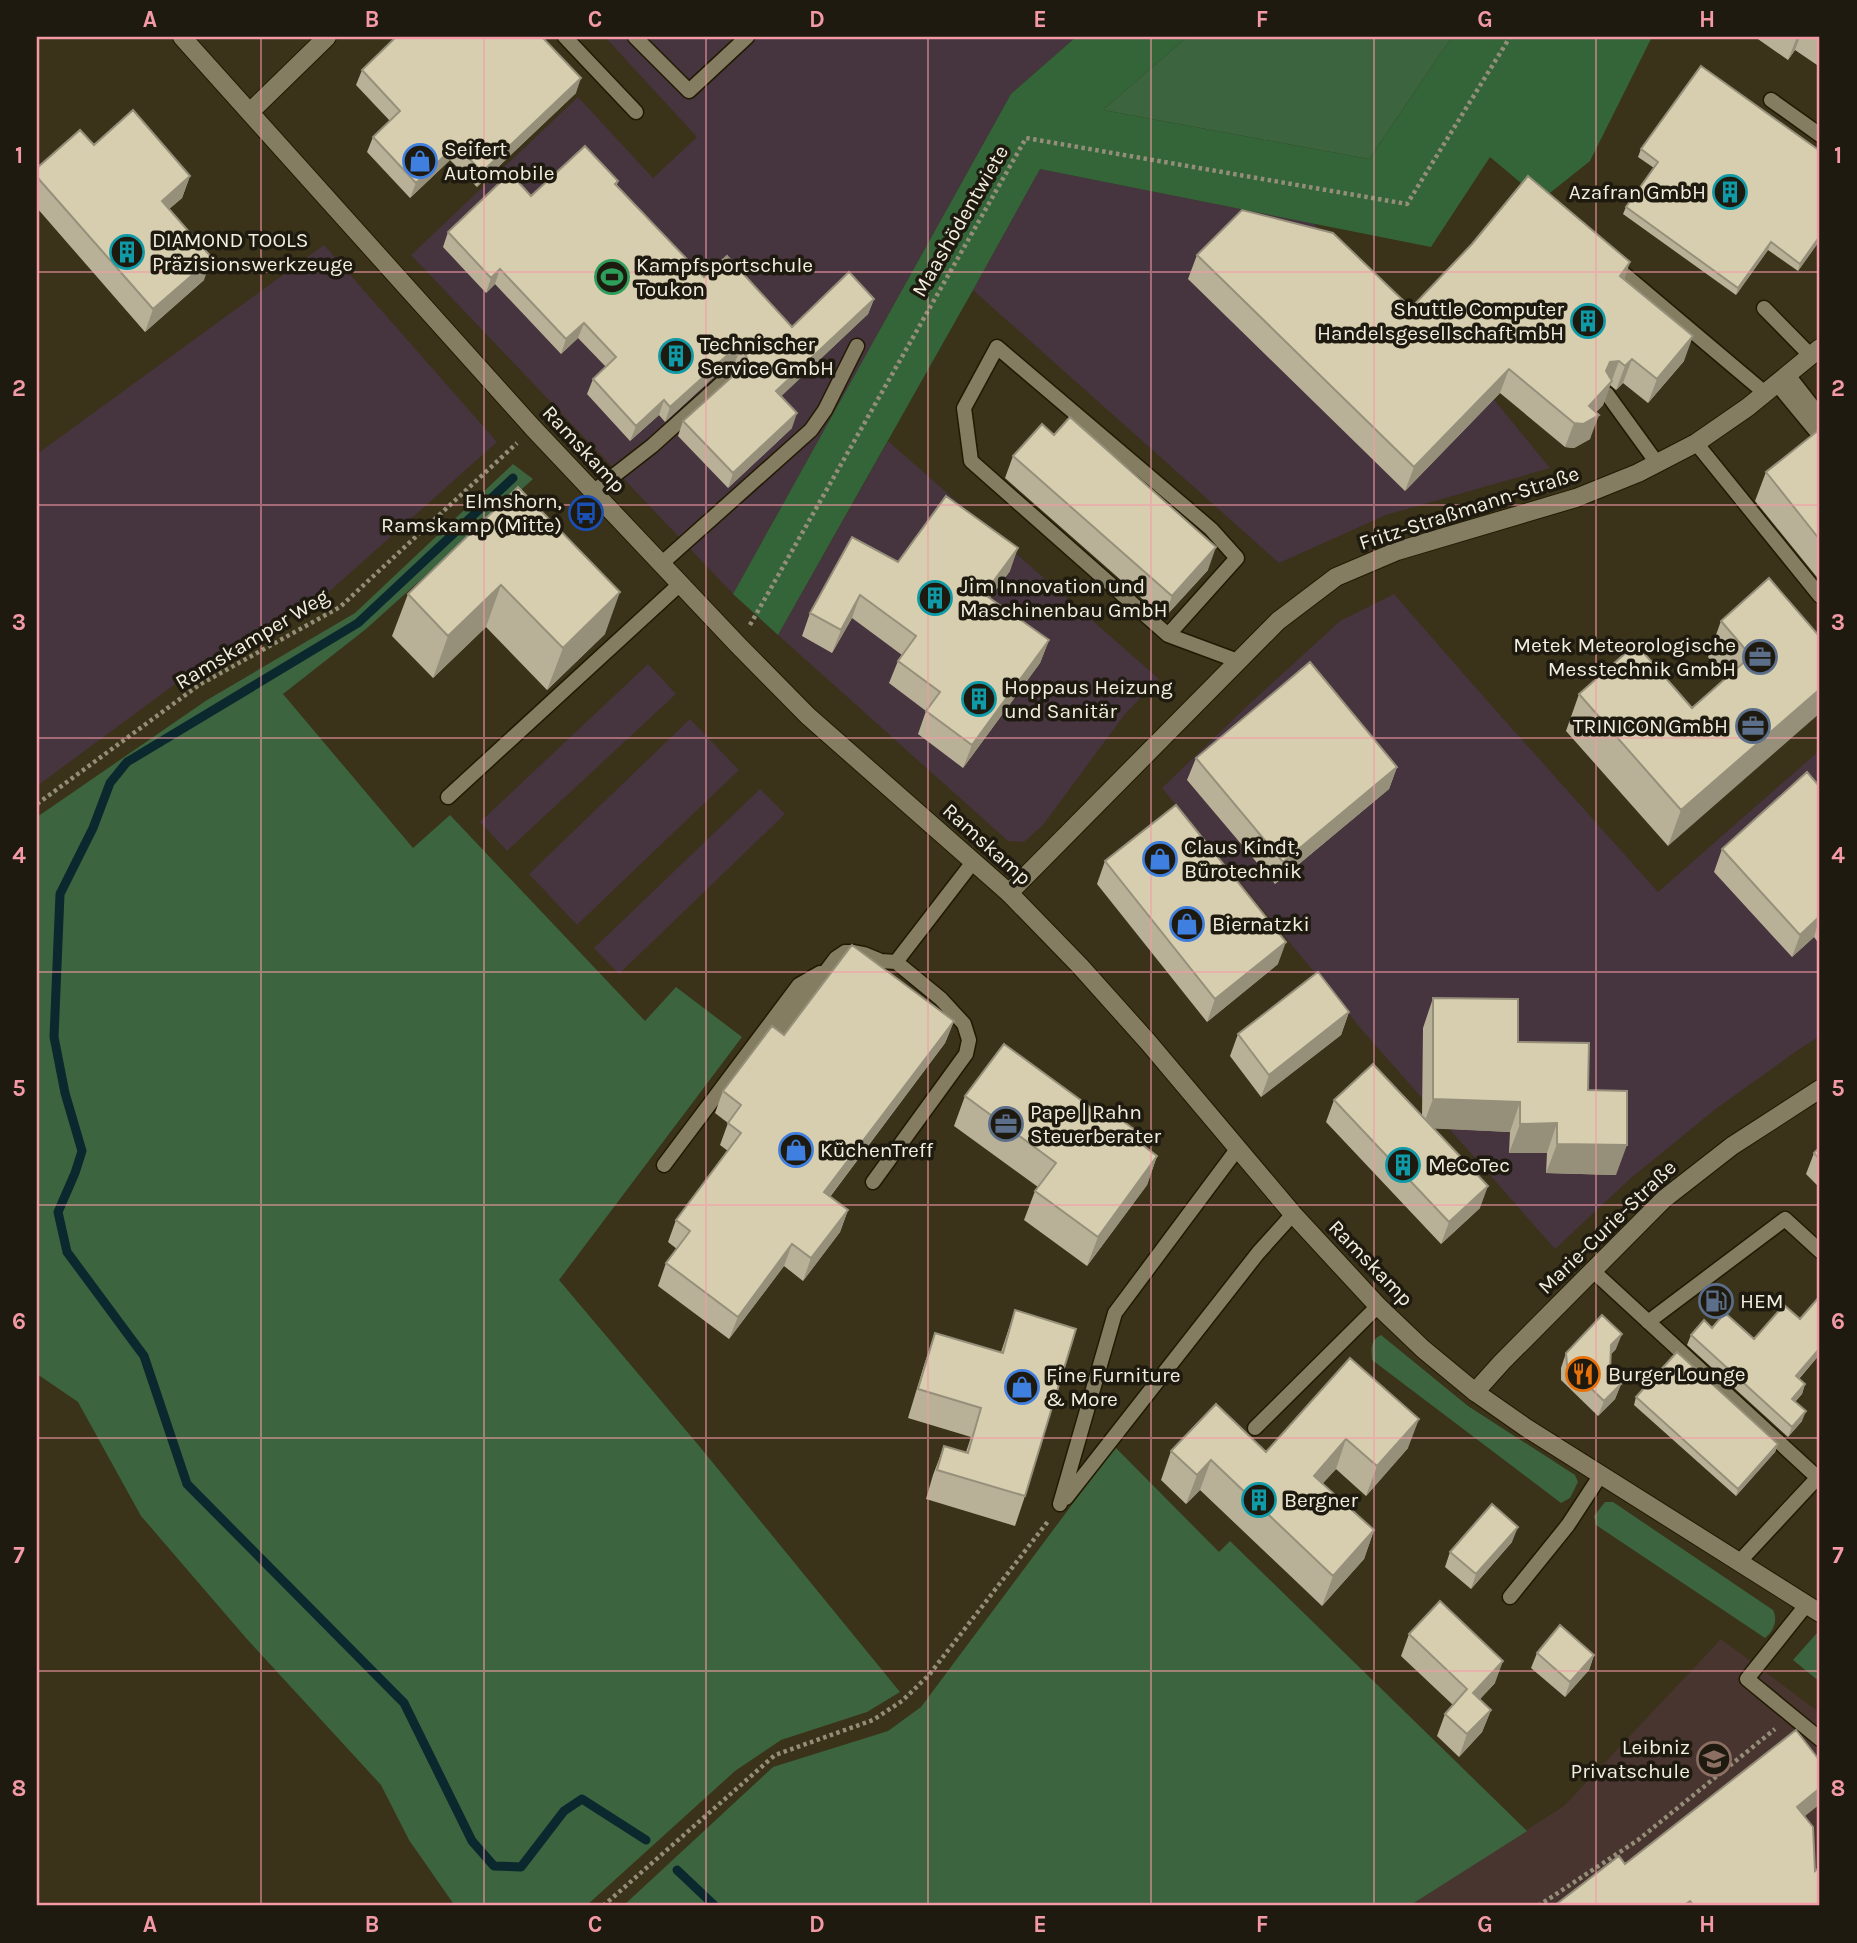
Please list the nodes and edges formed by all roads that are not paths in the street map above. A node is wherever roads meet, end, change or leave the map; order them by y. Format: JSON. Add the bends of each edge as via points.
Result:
{"nodes":[{"id":1,"x":181,"y":37,"type":"edge"},
{"id":2,"x":327,"y":37,"type":"edge"},
{"id":3,"x":565,"y":37,"type":"edge"},
{"id":4,"x":635,"y":37,"type":"edge"},
{"id":5,"x":747,"y":37,"type":"edge"},
{"id":6,"x":1771,"y":100,"type":"dead end"},
{"id":7,"x":250,"y":112,"type":"junction"},
{"id":8,"x":636,"y":113,"type":"dead end"},
{"id":9,"x":1820,"y":135,"type":"edge"},
{"id":10,"x":1600,"y":254,"type":"edge"},
{"id":11,"x":1764,"y":308,"type":"dead end"},
{"id":12,"x":857,"y":346,"type":"dead end"},
{"id":13,"x":1816,"y":352,"type":"edge"},
{"id":14,"x":732,"y":374,"type":"edge"},
{"id":15,"x":1777,"y":384,"type":"junction"},
{"id":16,"x":1608,"y":394,"type":"edge"},
{"id":17,"x":1820,"y":416,"type":"edge"},
{"id":18,"x":1820,"y":436,"type":"edge"},
{"id":19,"x":1696,"y":443,"type":"junction"},
{"id":20,"x":1657,"y":463,"type":"junction"},
{"id":21,"x":593,"y":492,"type":"junction"},
{"id":22,"x":661,"y":564,"type":"junction"},
{"id":23,"x":680,"y":584,"type":"junction"},
{"id":24,"x":1820,"y":596,"type":"edge"},
{"id":25,"x":1168,"y":635,"type":"junction"},
{"id":26,"x":1238,"y":661,"type":"junction"},
{"id":27,"x":448,"y":797,"type":"dead end"},
{"id":28,"x":973,"y":862,"type":"junction"},
{"id":29,"x":1009,"y":893,"type":"junction"},
{"id":30,"x":896,"y":962,"type":"junction"},
{"id":31,"x":827,"y":968,"type":"junction"},
{"id":32,"x":772,"y":1044,"type":"edge"},
{"id":33,"x":1820,"y":1089,"type":"edge"},
{"id":34,"x":1238,"y":1148,"type":"junction"},
{"id":35,"x":664,"y":1165,"type":"dead end"},
{"id":36,"x":873,"y":1182,"type":"dead end"},
{"id":37,"x":1293,"y":1214,"type":"junction"},
{"id":38,"x":1820,"y":1251,"type":"edge"},
{"id":39,"x":1592,"y":1270,"type":"junction"},
{"id":40,"x":1378,"y":1306,"type":"junction"},
{"id":41,"x":1648,"y":1322,"type":"junction"},
{"id":42,"x":1475,"y":1392,"type":"junction"},
{"id":43,"x":1255,"y":1428,"type":"dead end"},
{"id":44,"x":1600,"y":1476,"type":"junction"},
{"id":45,"x":1819,"y":1476,"type":"edge"},
{"id":46,"x":1740,"y":1561,"type":"junction"},
{"id":47,"x":1510,"y":1597,"type":"dead end"},
{"id":48,"x":1814,"y":1609,"type":"edge"},
{"id":49,"x":1820,"y":1739,"type":"edge"}],
"edges":[{"from":1,"to":7,"type":"street","name":"Ramskamp"},
{"from":2,"to":7,"type":"street"},
{"from":3,"to":8,"type":"lane"},
{"from":4,"to":5,"type":"lane","via":[[689,91]]},
{"from":6,"to":9,"type":"lane"},
{"from":7,"to":21,"type":"street","name":"Ramskamp"},
{"from":10,"to":15,"type":"lane"},
{"from":11,"to":13,"type":"lane"},
{"from":12,"to":22,"type":"lane","via":[[811,430]]},
{"from":13,"to":15,"type":"street","name":"Fritz-Straßmann-Straße"},
{"from":14,"to":21,"type":"lane"},
{"from":15,"to":17,"type":"lane"},
{"from":15,"to":18,"type":"lane"},
{"from":15,"to":19,"type":"street","name":"Fritz-Straßmann-Straße"},
{"from":16,"to":20,"type":"lane"},
{"from":19,"to":20,"type":"street","name":"Fritz-Straßmann-Straße"},
{"from":19,"to":24,"type":"lane"},
{"from":20,"to":26,"type":"street","name":"Fritz-Straßmann-Straße","via":[[1576,498],[1397,551],[1336,578],[1278,621]]},
{"from":21,"to":22,"type":"street","name":"Ramskamp"},
{"from":22,"to":23,"type":"street","name":"Ramskamp"},
{"from":23,"to":27,"type":"lane"},
{"from":23,"to":28,"type":"street","name":"Ramskamp","via":[[808,716]]},
{"from":25,"to":25,"type":"lane","via":[[971,461],[964,408],[997,347],[1211,529],[1237,558]]},
{"from":25,"to":26,"type":"lane"},
{"from":26,"to":29,"type":"street","name":"Fritz-Straßmann-Straße"},
{"from":28,"to":29,"type":"street","name":"Ramskamp"},
{"from":28,"to":30,"type":"lane"},
{"from":29,"to":34,"type":"street","name":"Ramskamp","via":[[1080,966]]},
{"from":30,"to":31,"type":"lane","via":[[845,952]]},
{"from":30,"to":36,"type":"lane","via":[[941,999],[964,1024],[969,1040],[966,1054]]},
{"from":31,"to":32,"type":"lane"},
{"from":31,"to":35,"type":"lane","via":[[799,985]]},
{"from":33,"to":39,"type":"street","name":"Marie-Curie-Straße","via":[[1732,1146],[1664,1199]]},
{"from":34,"to":37,"type":"street","name":"Ramskamp"},
{"from":34,"to":37,"type":"lane","via":[[1115,1313],[1060,1504]]},
{"from":37,"to":40,"type":"street","name":"Ramskamp"},
{"from":38,"to":41,"type":"lane","via":[[1785,1219]]},
{"from":39,"to":41,"type":"lane"},
{"from":39,"to":42,"type":"street","name":"Marie-Curie-Straße"},
{"from":40,"to":42,"type":"street","name":"Ramskamp"},
{"from":40,"to":43,"type":"lane"},
{"from":41,"to":45,"type":"lane"},
{"from":42,"to":44,"type":"street","name":"Ramskamp"},
{"from":44,"to":46,"type":"street","name":"Ramskamp"},
{"from":44,"to":47,"type":"lane","via":[[1568,1525]]},
{"from":45,"to":46,"type":"lane"},
{"from":46,"to":48,"type":"street","name":"Ramskamp"},
{"from":48,"to":49,"type":"lane","via":[[1748,1679]]}]}
